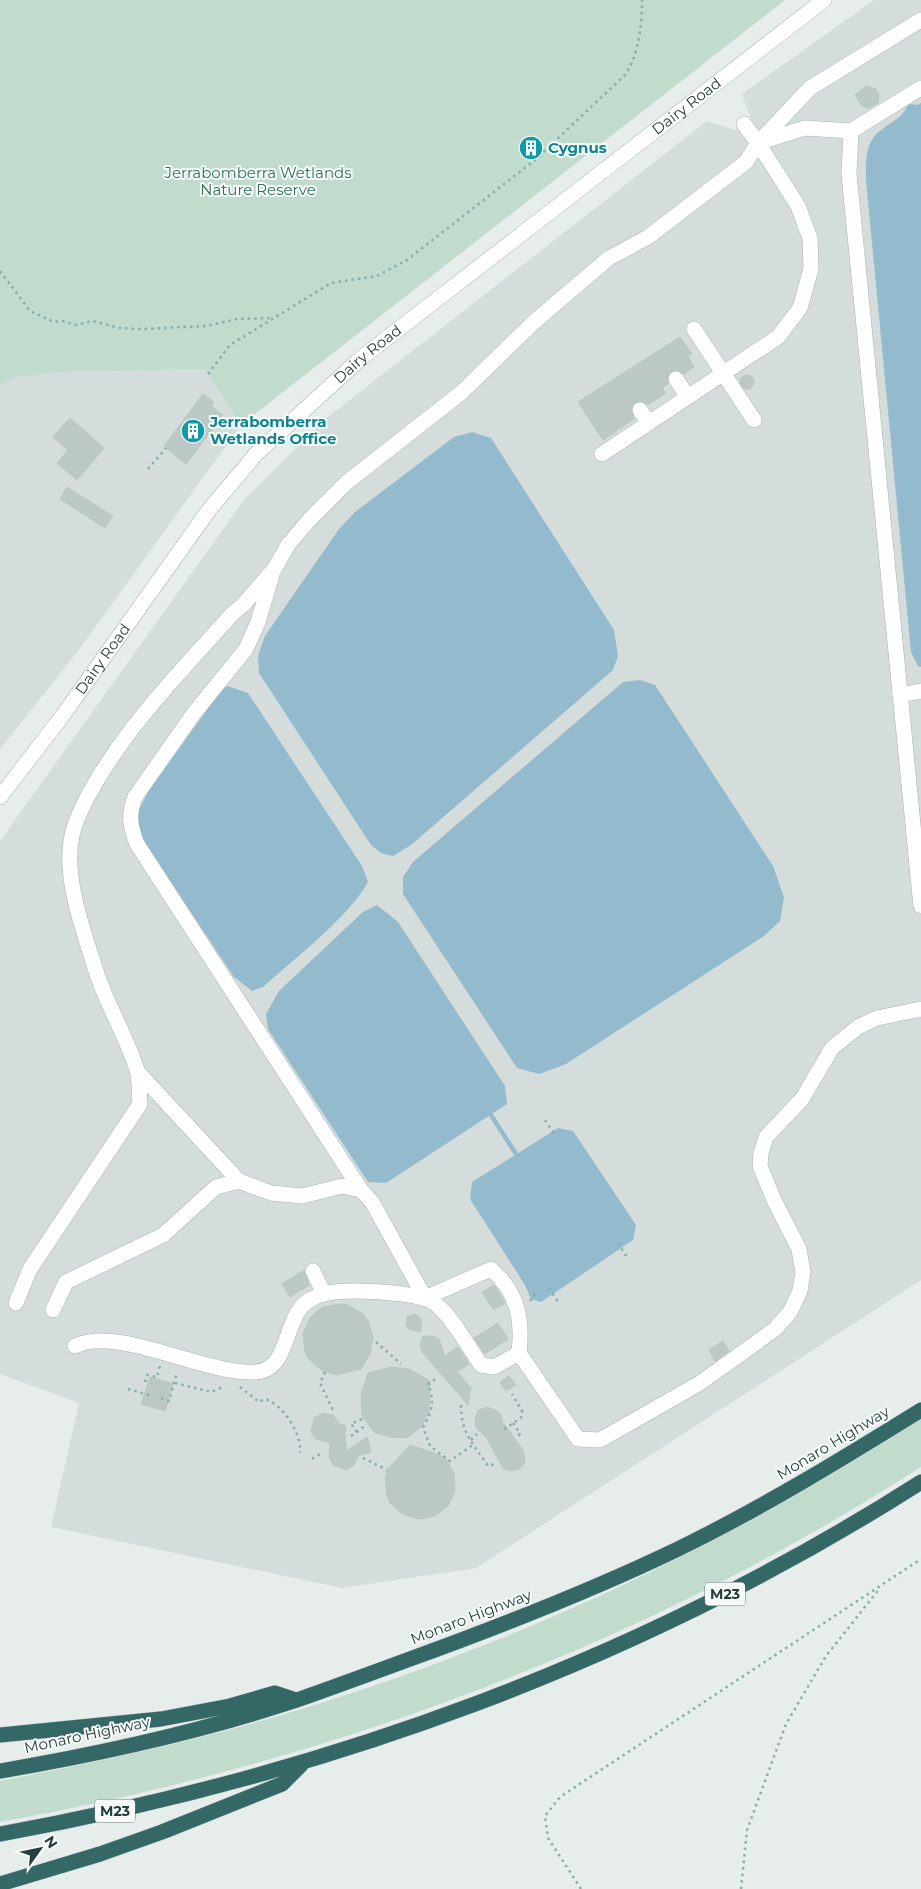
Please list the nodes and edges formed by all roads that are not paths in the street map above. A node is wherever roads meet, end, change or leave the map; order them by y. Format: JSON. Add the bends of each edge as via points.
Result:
{"nodes":[{"id":1,"x":824,"y":0,"type":"edge"},
{"id":2,"x":921,"y":20,"type":"edge"},
{"id":3,"x":921,"y":88,"type":"edge"},
{"id":4,"x":744,"y":124,"type":"dead end"},
{"id":5,"x":850,"y":131,"type":"junction"},
{"id":6,"x":758,"y":143,"type":"junction"},
{"id":7,"x":694,"y":329,"type":"dead end"},
{"id":8,"x":724,"y":374,"type":"junction"},
{"id":9,"x":676,"y":379,"type":"dead end"},
{"id":10,"x":688,"y":397,"type":"junction"},
{"id":11,"x":640,"y":410,"type":"dead end"},
{"id":12,"x":754,"y":420,"type":"dead end"},
{"id":13,"x":649,"y":424,"type":"junction"},
{"id":14,"x":602,"y":454,"type":"dead end"},
{"id":15,"x":275,"y":568,"type":"junction"},
{"id":16,"x":243,"y":605,"type":"junction"},
{"id":17,"x":258,"y":622,"type":"junction"},
{"id":18,"x":921,"y":691,"type":"edge"},
{"id":19,"x":900,"y":695,"type":"junction"},
{"id":20,"x":0,"y":797,"type":"edge"},
{"id":21,"x":921,"y":906,"type":"edge"},
{"id":22,"x":921,"y":1008,"type":"edge"},
{"id":23,"x":137,"y":1071,"type":"junction"},
{"id":24,"x":239,"y":1181,"type":"junction"},
{"id":25,"x":362,"y":1190,"type":"junction"},
{"id":26,"x":312,"y":1271,"type":"dead end"},
{"id":27,"x":324,"y":1294,"type":"junction"},
{"id":28,"x":424,"y":1298,"type":"junction"},
{"id":29,"x":16,"y":1303,"type":"dead end"},
{"id":30,"x":53,"y":1310,"type":"dead end"},
{"id":31,"x":75,"y":1346,"type":"dead end"},
{"id":32,"x":519,"y":1353,"type":"junction"},
{"id":33,"x":921,"y":1410,"type":"edge"},
{"id":34,"x":921,"y":1482,"type":"edge"},
{"id":35,"x":296,"y":1700,"type":"junction"},
{"id":36,"x":0,"y":1735,"type":"edge"},
{"id":37,"x":302,"y":1764,"type":"junction"},
{"id":38,"x":0,"y":1771,"type":"edge"},
{"id":39,"x":0,"y":1834,"type":"edge"},
{"id":40,"x":0,"y":1884,"type":"edge"}],
"edges":[{"from":1,"to":20,"type":"street","name":"Dairy Road","via":[[360,359],[256,454],[209,510],[63,715]]},
{"from":2,"to":6,"type":"street","via":[[810,88]]},
{"from":3,"to":5,"type":"street"},
{"from":4,"to":6,"type":"street"},
{"from":5,"to":6,"type":"street","via":[[805,128]]},
{"from":5,"to":19,"type":"street","via":[[849,174]]},
{"from":6,"to":8,"type":"street","via":[[798,206],[810,238],[811,269],[800,308],[778,337]]},
{"from":6,"to":15,"type":"street","via":[[746,162],[648,237],[609,258],[535,321],[462,392],[346,483],[309,520]]},
{"from":7,"to":8,"type":"street"},
{"from":8,"to":10,"type":"street"},
{"from":8,"to":12,"type":"street"},
{"from":9,"to":10,"type":"street"},
{"from":10,"to":13,"type":"street"},
{"from":11,"to":13,"type":"street"},
{"from":13,"to":14,"type":"street","via":[[632,427]]},
{"from":15,"to":16,"type":"street"},
{"from":15,"to":17,"type":"street"},
{"from":16,"to":17,"type":"street","via":[[252,607]]},
{"from":16,"to":23,"type":"street","via":[[233,612],[141,717],[104,767],[84,803],[72,835],[71,861],[78,910],[102,991]]},
{"from":17,"to":25,"type":"street","via":[[246,648],[194,713],[135,797],[130,811],[130,826],[137,844]]},
{"from":18,"to":19,"type":"street"},
{"from":19,"to":21,"type":"street"},
{"from":22,"to":32,"type":"street","via":[[871,1021],[832,1048],[802,1099],[766,1137],[760,1166],[799,1249],[803,1272],[800,1291],[790,1312],[775,1329],[700,1383],[600,1440],[578,1439]]},
{"from":23,"to":24,"type":"street"},
{"from":23,"to":29,"type":"street","via":[[140,1104],[30,1269]]},
{"from":24,"to":25,"type":"street","via":[[271,1193],[302,1196],[342,1186]]},
{"from":24,"to":30,"type":"street","via":[[216,1187],[163,1235],[66,1282]]},
{"from":25,"to":28,"type":"street","via":[[372,1202]]},
{"from":26,"to":27,"type":"street"},
{"from":27,"to":28,"type":"street","via":[[341,1292]]},
{"from":27,"to":31,"type":"street","via":[[309,1300],[299,1309],[279,1358],[258,1372],[219,1367],[110,1339],[84,1341]]},
{"from":28,"to":32,"type":"street","via":[[439,1307],[481,1365],[494,1367]]},
{"from":28,"to":32,"type":"street","via":[[491,1269],[504,1281],[516,1302],[521,1336]]},
{"from":33,"to":35,"type":"highway","name":"Monaro Highway","via":[[804,1482],[604,1584],[474,1636]]},
{"from":34,"to":37,"type":"highway","number":"M23","via":[[788,1561],[608,1650],[421,1724]]},
{"from":35,"to":36,"type":"highway","via":[[275,1693],[230,1706],[161,1719]]},
{"from":35,"to":38,"type":"highway","name":"Monaro Highway","via":[[166,1737]]},
{"from":37,"to":39,"type":"highway","number":"M23","via":[[190,1794]]},
{"from":37,"to":40,"type":"highway","via":[[282,1784],[162,1832]]}]}
